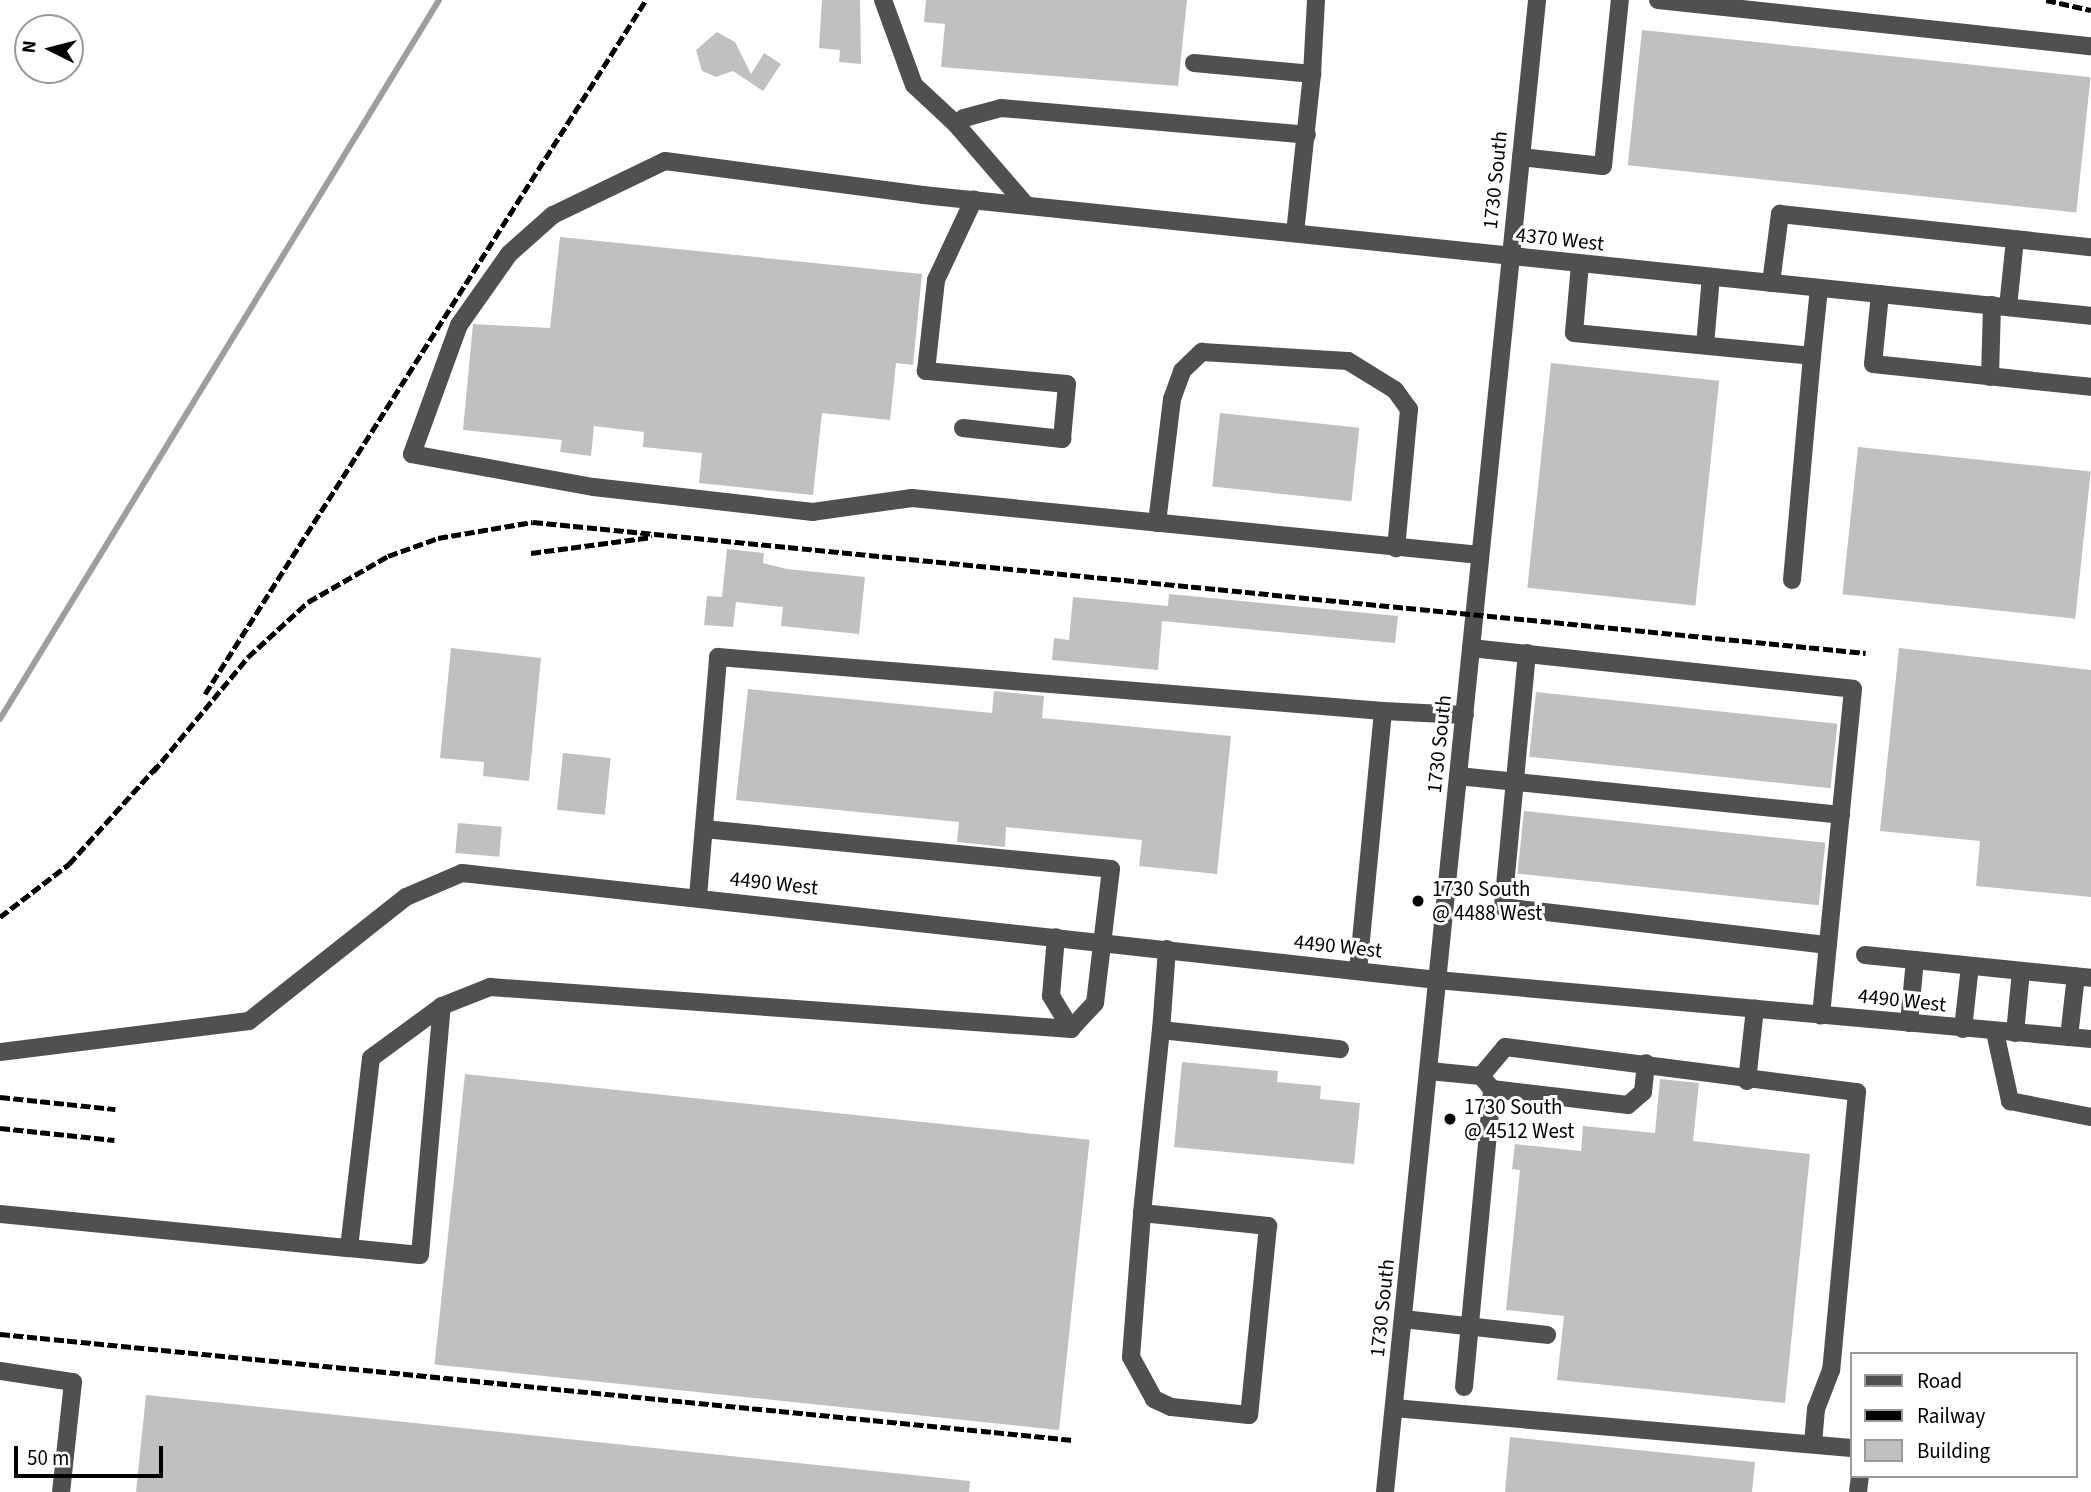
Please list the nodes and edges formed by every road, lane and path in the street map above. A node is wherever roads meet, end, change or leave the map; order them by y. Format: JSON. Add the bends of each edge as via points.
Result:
{"nodes":[{"id":1,"x":883,"y":0,"type":"edge"},
{"id":2,"x":1316,"y":0,"type":"edge"},
{"id":3,"x":1537,"y":0,"type":"edge"},
{"id":4,"x":1620,"y":0,"type":"edge"},
{"id":5,"x":1658,"y":0,"type":"edge"},
{"id":6,"x":2091,"y":46,"type":"edge"},
{"id":7,"x":1194,"y":63,"type":"dead end"},
{"id":8,"x":1312,"y":74,"type":"junction"},
{"id":9,"x":956,"y":124,"type":"junction"},
{"id":10,"x":1307,"y":135,"type":"junction"},
{"id":11,"x":1521,"y":157,"type":"junction"},
{"id":12,"x":974,"y":199,"type":"junction"},
{"id":13,"x":1025,"y":204,"type":"junction"},
{"id":14,"x":1295,"y":233,"type":"junction"},
{"id":15,"x":2015,"y":239,"type":"junction"},
{"id":16,"x":2091,"y":247,"type":"edge"},
{"id":17,"x":1510,"y":256,"type":"junction"},
{"id":18,"x":1580,"y":264,"type":"junction"},
{"id":19,"x":1711,"y":277,"type":"junction"},
{"id":20,"x":1771,"y":283,"type":"junction"},
{"id":21,"x":1819,"y":289,"type":"junction"},
{"id":22,"x":1880,"y":294,"type":"junction"},
{"id":23,"x":2000,"y":306,"type":"junction"},
{"id":24,"x":2091,"y":316,"type":"edge"},
{"id":25,"x":1705,"y":345,"type":"junction"},
{"id":26,"x":1812,"y":356,"type":"junction"},
{"id":27,"x":1990,"y":376,"type":"junction"},
{"id":28,"x":2091,"y":387,"type":"edge"},
{"id":29,"x":963,"y":428,"type":"dead end"},
{"id":30,"x":1157,"y":523,"type":"junction"},
{"id":31,"x":1396,"y":548,"type":"junction"},
{"id":32,"x":1480,"y":555,"type":"junction"},
{"id":33,"x":1792,"y":580,"type":"dead end"},
{"id":34,"x":1471,"y":648,"type":"junction"},
{"id":35,"x":1527,"y":653,"type":"junction"},
{"id":36,"x":1383,"y":711,"type":"junction"},
{"id":37,"x":1465,"y":715,"type":"junction"},
{"id":38,"x":1458,"y":776,"type":"junction"},
{"id":39,"x":1513,"y":782,"type":"junction"},
{"id":40,"x":1841,"y":815,"type":"junction"},
{"id":41,"x":704,"y":829,"type":"junction"},
{"id":42,"x":698,"y":897,"type":"junction"},
{"id":43,"x":1056,"y":937,"type":"junction"},
{"id":44,"x":1101,"y":942,"type":"junction"},
{"id":45,"x":1828,"y":945,"type":"junction"},
{"id":46,"x":1167,"y":949,"type":"junction"},
{"id":47,"x":1865,"y":955,"type":"dead end"},
{"id":48,"x":1915,"y":960,"type":"junction"},
{"id":49,"x":1970,"y":966,"type":"junction"},
{"id":50,"x":1358,"y":971,"type":"junction"},
{"id":51,"x":2021,"y":971,"type":"junction"},
{"id":52,"x":2083,"y":977,"type":"edge"},
{"id":53,"x":1437,"y":980,"type":"junction"},
{"id":54,"x":442,"y":1006,"type":"junction"},
{"id":55,"x":1755,"y":1008,"type":"junction"},
{"id":56,"x":1821,"y":1015,"type":"junction"},
{"id":57,"x":1909,"y":1023,"type":"junction"},
{"id":58,"x":1071,"y":1029,"type":"junction"},
{"id":59,"x":1963,"y":1029,"type":"junction"},
{"id":60,"x":1161,"y":1030,"type":"junction"},
{"id":61,"x":1995,"y":1032,"type":"junction"},
{"id":62,"x":2015,"y":1033,"type":"junction"},
{"id":63,"x":2068,"y":1037,"type":"junction"},
{"id":64,"x":2091,"y":1039,"type":"edge"},
{"id":65,"x":1340,"y":1049,"type":"dead end"},
{"id":66,"x":0,"y":1052,"type":"edge"},
{"id":67,"x":1646,"y":1063,"type":"junction"},
{"id":68,"x":1429,"y":1071,"type":"junction"},
{"id":69,"x":1747,"y":1081,"type":"junction"},
{"id":70,"x":1486,"y":1083,"type":"junction"},
{"id":71,"x":2091,"y":1117,"type":"edge"},
{"id":72,"x":1143,"y":1213,"type":"junction"},
{"id":73,"x":0,"y":1214,"type":"edge"},
{"id":74,"x":349,"y":1248,"type":"junction"},
{"id":75,"x":1404,"y":1319,"type":"junction"},
{"id":76,"x":1469,"y":1326,"type":"junction"},
{"id":77,"x":1547,"y":1335,"type":"dead end"},
{"id":78,"x":0,"y":1371,"type":"edge"},
{"id":79,"x":1464,"y":1387,"type":"dead end"},
{"id":80,"x":1394,"y":1408,"type":"junction"},
{"id":81,"x":1813,"y":1443,"type":"junction"},
{"id":82,"x":1850,"y":1448,"type":"edge"},
{"id":83,"x":61,"y":1492,"type":"edge"},
{"id":84,"x":1385,"y":1492,"type":"edge"}],
"edges":[{"from":1,"to":9,"type":"street","via":[[914,85]]},
{"from":2,"to":8,"type":"street"},
{"from":3,"to":11,"type":"street","name":"1730 South"},
{"from":4,"to":11,"type":"street","via":[[1603,166]]},
{"from":5,"to":6,"type":"street"},
{"from":7,"to":8,"type":"street"},
{"from":8,"to":10,"type":"street"},
{"from":9,"to":10,"type":"street","via":[[980,110],[1000,108]]},
{"from":9,"to":13,"type":"street"},
{"from":10,"to":14,"type":"street"},
{"from":11,"to":17,"type":"street","name":"1730 South"},
{"from":12,"to":13,"type":"street","name":"4370 West"},
{"from":12,"to":29,"type":"street","via":[[936,280],[926,371],[1067,384],[1062,439]]},
{"from":12,"to":30,"type":"street","name":"4370 West","via":[[665,161],[553,215],[509,254],[458,325],[412,454],[593,487],[813,512],[912,498]]},
{"from":13,"to":14,"type":"street","name":"4370 West"},
{"from":14,"to":17,"type":"street","name":"4370 West"},
{"from":15,"to":16,"type":"street"},
{"from":15,"to":20,"type":"street","via":[[1780,214]]},
{"from":15,"to":23,"type":"street"},
{"from":17,"to":18,"type":"street","name":"4370 West"},
{"from":17,"to":32,"type":"street","name":"1730 South"},
{"from":18,"to":19,"type":"street","name":"4370 West"},
{"from":18,"to":25,"type":"street","via":[[1574,333]]},
{"from":19,"to":20,"type":"street","name":"4370 West"},
{"from":19,"to":25,"type":"street"},
{"from":20,"to":21,"type":"street","name":"4370 West"},
{"from":21,"to":22,"type":"street","name":"4370 West"},
{"from":21,"to":26,"type":"street"},
{"from":22,"to":23,"type":"street","name":"4370 West"},
{"from":22,"to":27,"type":"street","via":[[1872,364]]},
{"from":23,"to":24,"type":"street","name":"4370 West"},
{"from":23,"to":27,"type":"street"},
{"from":25,"to":26,"type":"street"},
{"from":26,"to":33,"type":"street"},
{"from":27,"to":28,"type":"street"},
{"from":30,"to":31,"type":"street"},
{"from":30,"to":31,"type":"street","via":[[1172,399],[1182,371],[1202,352],[1348,361],[1395,390],[1409,409]]},
{"from":31,"to":32,"type":"street"},
{"from":32,"to":34,"type":"street","name":"1730 South"},
{"from":34,"to":35,"type":"street"},
{"from":34,"to":37,"type":"street","name":"1730 South"},
{"from":35,"to":39,"type":"street"},
{"from":35,"to":40,"type":"street","via":[[1853,689]]},
{"from":36,"to":37,"type":"street"},
{"from":36,"to":41,"type":"street","via":[[718,657]]},
{"from":36,"to":50,"type":"street"},
{"from":37,"to":38,"type":"street","name":"1730 South"},
{"from":38,"to":39,"type":"street"},
{"from":38,"to":53,"type":"street","name":"1730 South"},
{"from":39,"to":40,"type":"street"},
{"from":39,"to":45,"type":"street","via":[[1500,894],[1507,910]]},
{"from":40,"to":45,"type":"street"},
{"from":41,"to":42,"type":"street"},
{"from":41,"to":44,"type":"street","via":[[1111,869]]},
{"from":42,"to":43,"type":"street","name":"4490 West"},
{"from":42,"to":66,"type":"street","name":"4490 West","via":[[463,873],[431,882],[249,1021]]},
{"from":43,"to":44,"type":"street","name":"4490 West"},
{"from":43,"to":58,"type":"street","via":[[1051,996]]},
{"from":44,"to":46,"type":"street","name":"4490 West"},
{"from":44,"to":58,"type":"street","via":[[1095,1003]]},
{"from":45,"to":56,"type":"street"},
{"from":46,"to":50,"type":"street","name":"4490 West"},
{"from":46,"to":60,"type":"street"},
{"from":47,"to":48,"type":"street"},
{"from":48,"to":49,"type":"street"},
{"from":48,"to":57,"type":"street"},
{"from":49,"to":51,"type":"street"},
{"from":49,"to":59,"type":"street"},
{"from":50,"to":53,"type":"street","name":"4490 West"},
{"from":51,"to":52,"type":"street"},
{"from":51,"to":62,"type":"street"},
{"from":52,"to":63,"type":"street"},
{"from":53,"to":55,"type":"street","name":"4490 West"},
{"from":53,"to":68,"type":"street","name":"1730 South"},
{"from":54,"to":58,"type":"street","via":[[490,987]]},
{"from":54,"to":74,"type":"street","via":[[371,1058]]},
{"from":54,"to":74,"type":"street","via":[[420,1255]]},
{"from":55,"to":56,"type":"street","name":"4490 West"},
{"from":55,"to":69,"type":"street"},
{"from":56,"to":57,"type":"street","name":"4490 West"},
{"from":57,"to":59,"type":"street","name":"4490 West"},
{"from":59,"to":61,"type":"street","name":"4490 West"},
{"from":60,"to":65,"type":"street"},
{"from":60,"to":72,"type":"street"},
{"from":61,"to":62,"type":"street","name":"4490 West"},
{"from":61,"to":71,"type":"street","via":[[2010,1101]]},
{"from":62,"to":63,"type":"street","name":"4490 West"},
{"from":63,"to":64,"type":"street","name":"4490 West"},
{"from":67,"to":69,"type":"street"},
{"from":67,"to":70,"type":"street","via":[[1505,1047]]},
{"from":67,"to":70,"type":"street","via":[[1643,1092],[1628,1105]]},
{"from":68,"to":70,"type":"street"},
{"from":68,"to":75,"type":"street","name":"1730 South"},
{"from":69,"to":81,"type":"street","via":[[1857,1092],[1831,1370],[1816,1409]]},
{"from":70,"to":76,"type":"street"},
{"from":72,"to":72,"type":"street","via":[[1131,1357],[1154,1399],[1171,1407],[1248,1415],[1268,1226]]},
{"from":73,"to":74,"type":"street"},
{"from":75,"to":76,"type":"street"},
{"from":75,"to":80,"type":"street","name":"1730 South"},
{"from":76,"to":77,"type":"street"},
{"from":76,"to":79,"type":"street"},
{"from":78,"to":83,"type":"street","via":[[73,1382]]},
{"from":80,"to":81,"type":"street"},
{"from":80,"to":84,"type":"street","name":"1730 South"},
{"from":81,"to":82,"type":"street"}]}
